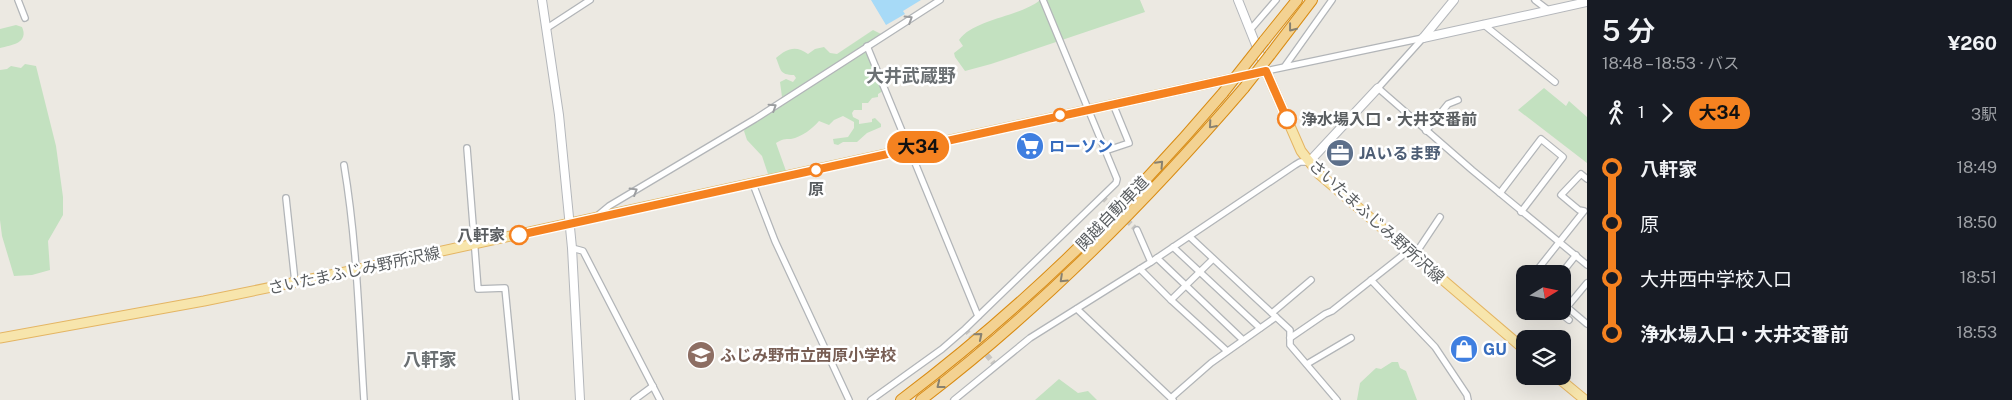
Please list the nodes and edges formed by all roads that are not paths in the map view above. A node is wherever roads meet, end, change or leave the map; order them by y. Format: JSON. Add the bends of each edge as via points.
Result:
{"nodes":[{"id":1,"x":18,"y":0,"type":"edge"},
{"id":2,"x":542,"y":0,"type":"edge"},
{"id":3,"x":590,"y":0,"type":"edge"},
{"id":4,"x":940,"y":0,"type":"edge"},
{"id":5,"x":1043,"y":0,"type":"edge"},
{"id":6,"x":1238,"y":0,"type":"edge"},
{"id":7,"x":1276,"y":0,"type":"edge"},
{"id":8,"x":1297,"y":0,"type":"edge"},
{"id":9,"x":1312,"y":0,"type":"edge"},
{"id":10,"x":1332,"y":0,"type":"edge"},
{"id":11,"x":1454,"y":0,"type":"edge"},
{"id":12,"x":1535,"y":0,"type":"edge"},
{"id":13,"x":1587,"y":2,"type":"edge"},
{"id":14,"x":1548,"y":10,"type":"junction"},
{"id":15,"x":25,"y":18,"type":"dead end"},
{"id":16,"x":1483,"y":24,"type":"junction"},
{"id":17,"x":547,"y":28,"type":"junction"},
{"id":18,"x":1250,"y":30,"type":"junction"},
{"id":19,"x":1423,"y":38,"type":"junction"},
{"id":20,"x":867,"y":46,"type":"junction"},
{"id":21,"x":1285,"y":66,"type":"junction"},
{"id":22,"x":1266,"y":71,"type":"junction"},
{"id":23,"x":1554,"y":82,"type":"dead end"},
{"id":24,"x":1378,"y":88,"type":"junction"},
{"id":25,"x":1458,"y":100,"type":"dead end"},
{"id":26,"x":1113,"y":104,"type":"junction"},
{"id":27,"x":1087,"y":109,"type":"junction"},
{"id":28,"x":1426,"y":131,"type":"junction"},
{"id":29,"x":466,"y":148,"type":"dead end"},
{"id":30,"x":908,"y":149,"type":"junction"},
{"id":31,"x":1105,"y":151,"type":"junction"},
{"id":32,"x":1308,"y":162,"type":"junction"},
{"id":33,"x":344,"y":165,"type":"dead end"},
{"id":34,"x":1587,"y":179,"type":"edge"},
{"id":35,"x":753,"y":184,"type":"junction"},
{"id":36,"x":1500,"y":193,"type":"junction"},
{"id":37,"x":286,"y":198,"type":"dead end"},
{"id":38,"x":1586,"y":211,"type":"edge"},
{"id":39,"x":1521,"y":212,"type":"junction"},
{"id":40,"x":1440,"y":217,"type":"dead end"},
{"id":41,"x":594,"y":219,"type":"junction"},
{"id":42,"x":569,"y":225,"type":"junction"},
{"id":43,"x":1137,"y":230,"type":"tunnel mouth"},
{"id":44,"x":1190,"y":237,"type":"junction"},
{"id":45,"x":1558,"y":241,"type":"junction"},
{"id":46,"x":474,"y":245,"type":"junction"},
{"id":47,"x":572,"y":248,"type":"junction"},
{"id":48,"x":1173,"y":248,"type":"junction"},
{"id":49,"x":1411,"y":253,"type":"junction"},
{"id":50,"x":1576,"y":255,"type":"junction"},
{"id":51,"x":1214,"y":259,"type":"junction"},
{"id":52,"x":1154,"y":260,"type":"junction"},
{"id":53,"x":1541,"y":265,"type":"edge"},
{"id":54,"x":1568,"y":265,"type":"edge"},
{"id":55,"x":1587,"y":265,"type":"edge"},
{"id":56,"x":1140,"y":269,"type":"junction"},
{"id":57,"x":356,"y":270,"type":"junction"},
{"id":58,"x":1200,"y":273,"type":"junction"},
{"id":59,"x":1311,"y":280,"type":"dead end"},
{"id":60,"x":1372,"y":280,"type":"junction"},
{"id":61,"x":294,"y":282,"type":"junction"},
{"id":62,"x":1587,"y":283,"type":"edge"},
{"id":63,"x":1186,"y":287,"type":"junction"},
{"id":64,"x":1585,"y":291,"type":"edge"},
{"id":65,"x":1171,"y":300,"type":"junction"},
{"id":66,"x":1571,"y":303,"type":"edge"},
{"id":67,"x":1077,"y":309,"type":"junction"},
{"id":68,"x":1571,"y":311,"type":"edge"},
{"id":69,"x":1274,"y":315,"type":"junction"},
{"id":70,"x":978,"y":316,"type":"junction"},
{"id":71,"x":1587,"y":324,"type":"edge"},
{"id":72,"x":1260,"y":328,"type":"junction"},
{"id":73,"x":0,"y":338,"type":"edge"},
{"id":74,"x":1290,"y":338,"type":"junction"},
{"id":75,"x":1351,"y":338,"type":"dead end"},
{"id":76,"x":1243,"y":340,"type":"junction"},
{"id":77,"x":1516,"y":342,"type":"edge"},
{"id":78,"x":1228,"y":351,"type":"junction"},
{"id":79,"x":1307,"y":364,"type":"junction"},
{"id":80,"x":1567,"y":385,"type":"edge"},
{"id":81,"x":653,"y":386,"type":"junction"},
{"id":82,"x":1172,"y":399,"type":"edge"},
{"id":83,"x":1333,"y":399,"type":"edge"},
{"id":84,"x":364,"y":400,"type":"edge"},
{"id":85,"x":516,"y":400,"type":"edge"},
{"id":86,"x":580,"y":400,"type":"edge"},
{"id":87,"x":634,"y":400,"type":"edge"},
{"id":88,"x":660,"y":400,"type":"edge"},
{"id":89,"x":848,"y":400,"type":"edge"},
{"id":90,"x":871,"y":400,"type":"edge"},
{"id":91,"x":901,"y":400,"type":"edge"},
{"id":92,"x":921,"y":400,"type":"edge"},
{"id":93,"x":954,"y":400,"type":"edge"},
{"id":94,"x":1468,"y":400,"type":"edge"},
{"id":95,"x":1585,"y":400,"type":"edge"}],
"edges":[{"from":1,"to":15,"type":"street"},
{"from":2,"to":17,"type":"street"},
{"from":3,"to":17,"type":"street"},
{"from":20,"to":4,"type":"street","one_way":true},
{"from":5,"to":27,"type":"street"},
{"from":6,"to":18,"type":"street"},
{"from":7,"to":18,"type":"street"},
{"from":91,"to":8,"type":"highway","name":"関越自動車道","one_way":true,"bridge":true,"via":[[997,322],[1083,243],[1174,149]]},
{"from":9,"to":92,"type":"highway","name":"関越自動車道","one_way":true,"bridge":true,"via":[[1244,88],[1092,252],[997,338]]},
{"from":10,"to":21,"type":"street"},
{"from":11,"to":19,"type":"street"},
{"from":12,"to":14,"type":"street"},
{"from":13,"to":14,"type":"street"},
{"from":14,"to":16,"type":"street"},
{"from":16,"to":19,"type":"street"},
{"from":16,"to":23,"type":"street"},
{"from":17,"to":42,"type":"street"},
{"from":18,"to":22,"type":"street"},
{"from":19,"to":21,"type":"street"},
{"from":19,"to":24,"type":"street"},
{"from":20,"to":30,"type":"street"},
{"from":41,"to":20,"type":"street","one_way":true,"via":[[609,206],[755,119]]},
{"from":21,"to":22,"type":"street"},
{"from":22,"to":26,"type":"main road","name":"さいたまふじみ野所沢線"},
{"from":22,"to":32,"type":"main road","name":"さいたまふじみ野所沢線"},
{"from":24,"to":28,"type":"street"},
{"from":24,"to":32,"type":"street"},
{"from":25,"to":28,"type":"street","via":[[1448,104]]},
{"from":26,"to":27,"type":"main road","name":"さいたまふじみ野所沢線"},
{"from":26,"to":31,"type":"street","via":[[1129,143]]},
{"from":27,"to":30,"type":"main road","name":"さいたまふじみ野所沢線"},
{"from":27,"to":31,"type":"street"},
{"from":28,"to":36,"type":"street"},
{"from":29,"to":46,"type":"street"},
{"from":30,"to":35,"type":"main road","name":"さいたまふじみ野所沢線"},
{"from":30,"to":70,"type":"street"},
{"from":31,"to":70,"type":"street","via":[[1116,183]]},
{"from":32,"to":44,"type":"street","via":[[1295,165]]},
{"from":32,"to":49,"type":"main road","name":"さいたまふじみ野所沢線"},
{"from":33,"to":57,"type":"street"},
{"from":34,"to":38,"type":"street","via":[[1581,174],[1561,195],[1579,210]]},
{"from":35,"to":41,"type":"main road","name":"さいたまふじみ野所沢線"},
{"from":35,"to":89,"type":"street","via":[[774,241]]},
{"from":36,"to":39,"type":"street"},
{"from":36,"to":39,"type":"street","via":[[1541,139],[1563,157]]},
{"from":37,"to":61,"type":"street"},
{"from":38,"to":45,"type":"street"},
{"from":39,"to":45,"type":"street"},
{"from":40,"to":49,"type":"street"},
{"from":41,"to":42,"type":"main road","name":"さいたまふじみ野所沢線"},
{"from":42,"to":46,"type":"main road","name":"さいたまふじみ野所沢線"},
{"from":42,"to":47,"type":"street"},
{"from":43,"to":52,"type":"street"},
{"from":44,"to":48,"type":"street"},
{"from":44,"to":51,"type":"street"},
{"from":45,"to":50,"type":"street"},
{"from":45,"to":53,"type":"street"},
{"from":46,"to":57,"type":"main road","name":"さいたまふじみ野所沢線"},
{"from":46,"to":85,"type":"street","via":[[478,289],[505,288]]},
{"from":47,"to":81,"type":"street","via":[[583,251]]},
{"from":47,"to":86,"type":"street"},
{"from":48,"to":52,"type":"street"},
{"from":48,"to":58,"type":"street"},
{"from":49,"to":60,"type":"street"},
{"from":49,"to":77,"type":"main road","name":"さいたまふじみ野所沢線"},
{"from":50,"to":54,"type":"street"},
{"from":50,"to":55,"type":"street"},
{"from":51,"to":58,"type":"street"},
{"from":51,"to":69,"type":"street"},
{"from":52,"to":56,"type":"street"},
{"from":52,"to":63,"type":"street"},
{"from":56,"to":65,"type":"street"},
{"from":56,"to":67,"type":"street"},
{"from":57,"to":61,"type":"main road","name":"さいたまふじみ野所沢線"},
{"from":57,"to":84,"type":"street"},
{"from":58,"to":63,"type":"street"},
{"from":58,"to":72,"type":"street"},
{"from":59,"to":69,"type":"street"},
{"from":60,"to":74,"type":"street"},
{"from":60,"to":94,"type":"street","via":[[1435,346]]},
{"from":61,"to":73,"type":"main road","name":"さいたまふじみ野所沢線"},
{"from":62,"to":64,"type":"street"},
{"from":63,"to":65,"type":"street"},
{"from":63,"to":76,"type":"street"},
{"from":64,"to":66,"type":"street"},
{"from":65,"to":78,"type":"street"},
{"from":67,"to":82,"type":"street"},
{"from":67,"to":93,"type":"street","via":[[1030,338]]},
{"from":68,"to":71,"type":"street"},
{"from":69,"to":72,"type":"street"},
{"from":69,"to":74,"type":"street","via":[[1290,330]]},
{"from":70,"to":90,"type":"street","via":[[942,349]]},
{"from":72,"to":76,"type":"street"},
{"from":74,"to":79,"type":"street","via":[[1290,345]]},
{"from":75,"to":79,"type":"street"},
{"from":76,"to":78,"type":"street"},
{"from":78,"to":82,"type":"street"},
{"from":79,"to":83,"type":"street"},
{"from":80,"to":95,"type":"main road"},
{"from":81,"to":87,"type":"street"},
{"from":81,"to":88,"type":"street"}]}
